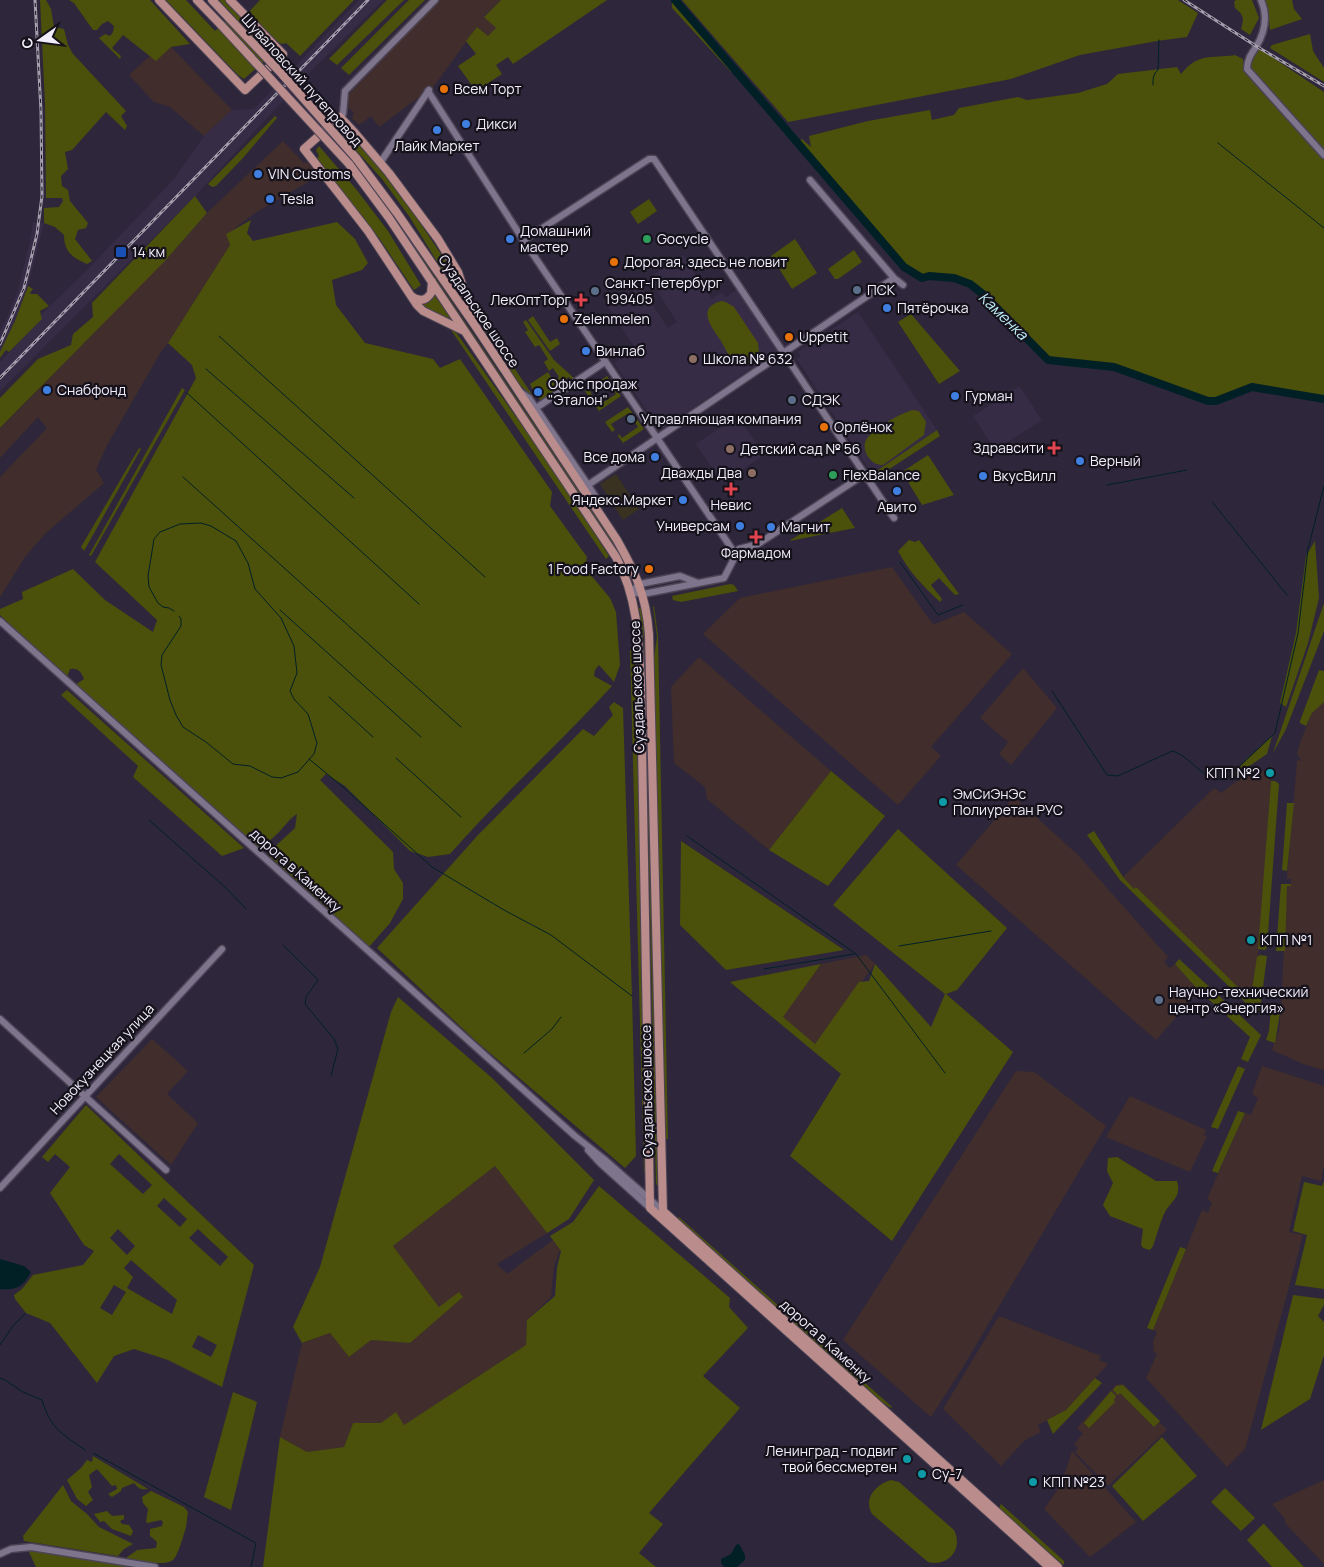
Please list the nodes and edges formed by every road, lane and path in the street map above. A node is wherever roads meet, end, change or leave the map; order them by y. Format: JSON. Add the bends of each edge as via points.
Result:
{"nodes":[{"id":1,"x":159,"y":0,"type":"edge"},
{"id":2,"x":197,"y":0,"type":"edge"},
{"id":3,"x":212,"y":0,"type":"edge"},
{"id":4,"x":230,"y":0,"type":"edge"},
{"id":5,"x":435,"y":0,"type":"edge"},
{"id":6,"x":1261,"y":0,"type":"edge"},
{"id":7,"x":340,"y":117,"type":"junction"},
{"id":8,"x":1324,"y":155,"type":"edge"},
{"id":9,"x":356,"y":158,"type":"joint"},
{"id":10,"x":380,"y":163,"type":"junction"},
{"id":11,"x":350,"y":164,"type":"joint"},
{"id":12,"x":810,"y":180,"type":"dead end"},
{"id":13,"x":524,"y":240,"type":"junction"},
{"id":14,"x":894,"y":278,"type":"junction"},
{"id":15,"x":432,"y":282,"type":"junction"},
{"id":16,"x":903,"y":284,"type":"dead end"},
{"id":17,"x":410,"y":295,"type":"junction"},
{"id":18,"x":476,"y":327,"type":"junction"},
{"id":19,"x":464,"y":331,"type":"junction"},
{"id":20,"x":784,"y":353,"type":"junction"},
{"id":21,"x":605,"y":362,"type":"junction"},
{"id":22,"x":516,"y":389,"type":"junction"},
{"id":23,"x":536,"y":408,"type":"junction"},
{"id":24,"x":657,"y":439,"type":"junction"},
{"id":25,"x":865,"y":474,"type":"junction"},
{"id":26,"x":588,"y":485,"type":"junction"},
{"id":27,"x":597,"y":511,"type":"junction"},
{"id":28,"x":894,"y":518,"type":"dead end"},
{"id":29,"x":736,"y":555,"type":"junction"},
{"id":30,"x":699,"y":583,"type":"junction"},
{"id":31,"x":640,"y":584,"type":"junction"},
{"id":32,"x":630,"y":592,"type":"junction"},
{"id":33,"x":643,"y":594,"type":"junction"},
{"id":34,"x":0,"y":621,"type":"edge"},
{"id":35,"x":222,"y":949,"type":"dead end"},
{"id":36,"x":0,"y":1019,"type":"edge"},
{"id":37,"x":84,"y":1097,"type":"junction"},
{"id":38,"x":166,"y":1170,"type":"dead end"},
{"id":39,"x":0,"y":1188,"type":"edge"},
{"id":40,"x":655,"y":1208,"type":"junction"},
{"id":41,"x":0,"y":1554,"type":"edge"},
{"id":42,"x":155,"y":1567,"type":"edge"},
{"id":43,"x":1049,"y":1567,"type":"edge"},
{"id":44,"x":1058,"y":1567,"type":"edge"}],
"edges":[{"from":1,"to":4,"type":"main road","via":[[245,90],[282,54]]},
{"from":2,"to":11,"type":"main road","name":"Шуваловский путепровод","bridge":true},
{"from":3,"to":9,"type":"main road","name":"Шуваловский путепровод","bridge":true},
{"from":5,"to":7,"type":"street","via":[[345,91]]},
{"from":6,"to":8,"type":"street","via":[[1265,20],[1263,33],[1248,59],[1247,69]]},
{"from":7,"to":10,"type":"main road"},
{"from":7,"to":17,"type":"main road","via":[[304,149],[368,231]]},
{"from":9,"to":18,"type":"main road","name":"Суздальское шоссе"},
{"from":10,"to":13,"type":"street","via":[[429,90]]},
{"from":10,"to":18,"type":"main road","via":[[455,267]]},
{"from":11,"to":15,"type":"main road","name":"Суздальское шоссе"},
{"from":12,"to":14,"type":"street"},
{"from":13,"to":20,"type":"street","via":[[649,159],[654,159]]},
{"from":13,"to":21,"type":"street"},
{"from":14,"to":16,"type":"street"},
{"from":14,"to":20,"type":"street"},
{"from":15,"to":17,"type":"main road","via":[[431,293],[425,300],[420,301]]},
{"from":15,"to":19,"type":"main road","name":"Суздальское шоссе"},
{"from":17,"to":19,"type":"main road","via":[[423,311]]},
{"from":18,"to":22,"type":"main road","name":"Суздальское шоссе"},
{"from":19,"to":32,"type":"main road","name":"Суздальское шоссе","via":[[616,557]]},
{"from":20,"to":24,"type":"street"},
{"from":20,"to":25,"type":"street"},
{"from":21,"to":23,"type":"street"},
{"from":21,"to":24,"type":"street"},
{"from":22,"to":23,"type":"street"},
{"from":22,"to":27,"type":"main road","name":"Суздальское шоссе"},
{"from":23,"to":26,"type":"street"},
{"from":24,"to":26,"type":"street"},
{"from":24,"to":29,"type":"street"},
{"from":25,"to":28,"type":"street"},
{"from":25,"to":29,"type":"street","via":[[758,544],[739,549]]},
{"from":26,"to":27,"type":"street","via":[[595,496]]},
{"from":27,"to":31,"type":"main road","name":"Суздальское шоссе","via":[[617,540]]},
{"from":29,"to":30,"type":"street","via":[[724,578]]},
{"from":30,"to":31,"type":"street","via":[[680,576]]},
{"from":30,"to":33,"type":"street"},
{"from":31,"to":32,"type":"street"},
{"from":31,"to":33,"type":"main road","name":"Суздальское шоссе"},
{"from":32,"to":33,"type":"street"},
{"from":32,"to":40,"type":"main road","name":"Суздальское шоссе","via":[[638,629],[640,673]]},
{"from":33,"to":40,"type":"main road","name":"Суздальское шоссе","via":[[649,634]]},
{"from":34,"to":40,"type":"street","name":"дорога в Каменку","via":[[575,1136],[604,1158]]},
{"from":35,"to":37,"type":"street","name":"Новокузнецкая улица"},
{"from":36,"to":37,"type":"street"},
{"from":37,"to":38,"type":"street"},
{"from":37,"to":39,"type":"street","name":"Новокузнецкая улица"},
{"from":40,"to":43,"type":"main road","name":"дорога в Каменку"},
{"from":40,"to":44,"type":"main road","name":"дорога в Каменку"},
{"from":41,"to":42,"type":"street","via":[[31,1547]]}]}
